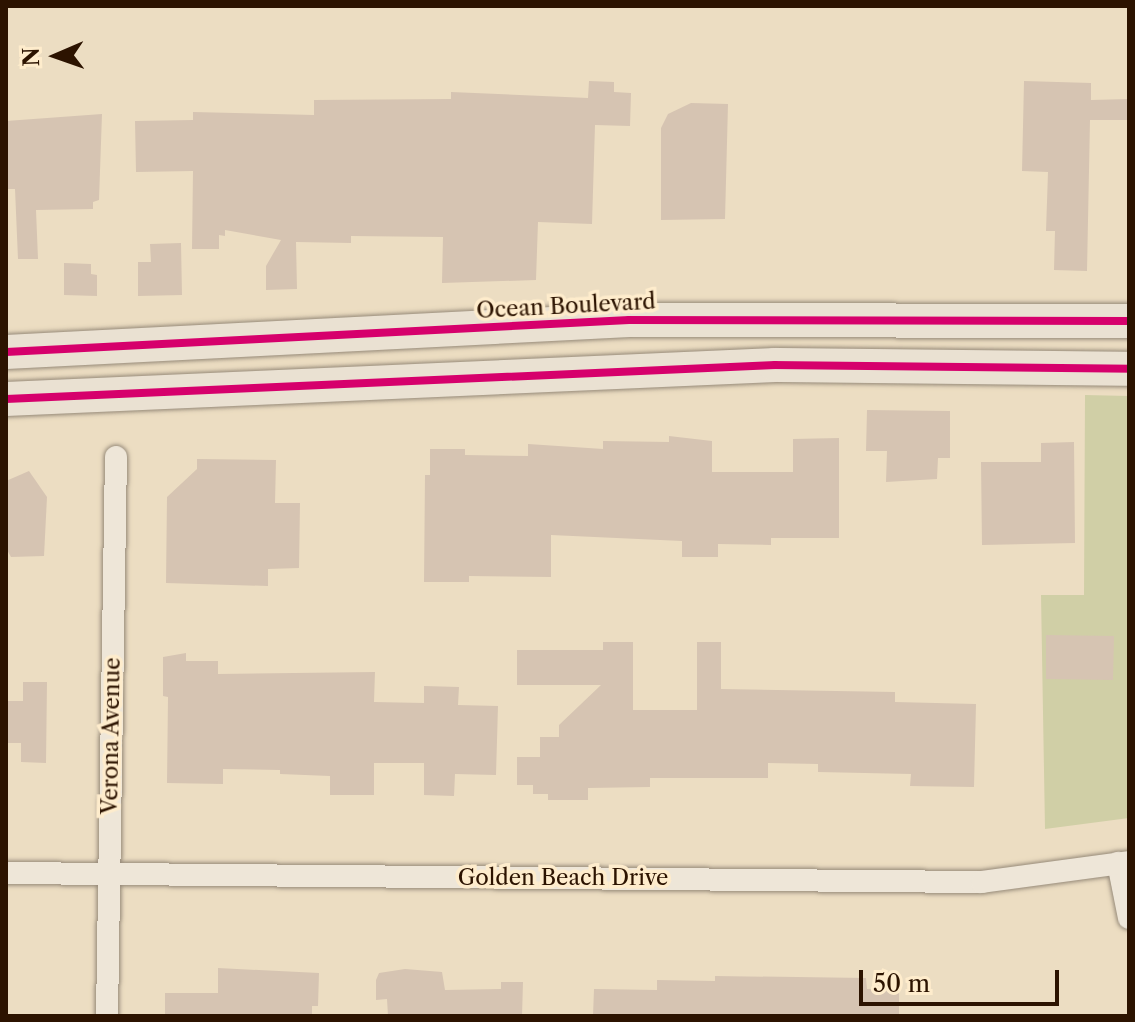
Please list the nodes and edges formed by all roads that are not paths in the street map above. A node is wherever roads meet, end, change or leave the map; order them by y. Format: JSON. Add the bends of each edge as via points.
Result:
{"nodes":[{"id":1,"x":1129,"y":321,"type":"edge"},
{"id":2,"x":116,"y":347,"type":"junction"},
{"id":3,"x":6,"y":352,"type":"edge"},
{"id":4,"x":1129,"y":369,"type":"edge"},
{"id":5,"x":117,"y":393,"type":"junction"},
{"id":6,"x":6,"y":399,"type":"edge"},
{"id":7,"x":116,"y":457,"type":"dead end"},
{"id":8,"x":1124,"y":862,"type":"edge"},
{"id":9,"x":6,"y":873,"type":"edge"},
{"id":10,"x":108,"y":874,"type":"junction"},
{"id":11,"x":1129,"y":918,"type":"edge"},
{"id":12,"x":107,"y":1016,"type":"edge"}],
"edges":[{"from":1,"to":2,"type":"main road","name":"Ocean Boulevard","via":[[629,320]]},
{"from":2,"to":3,"type":"main road","name":"Ocean Boulevard"},
{"from":2,"to":5,"type":"main road"},
{"from":4,"to":5,"type":"main road","via":[[775,365]]},
{"from":5,"to":6,"type":"main road"},
{"from":7,"to":10,"type":"street","name":"Verona Avenue"},
{"from":8,"to":10,"type":"street","name":"Golden Beach Drive","via":[[982,882]]},
{"from":8,"to":11,"type":"street","name":"Golden Beach Drive"},
{"from":9,"to":10,"type":"street","name":"Golden Beach Drive"},
{"from":10,"to":12,"type":"street","name":"Verona Avenue"}]}
